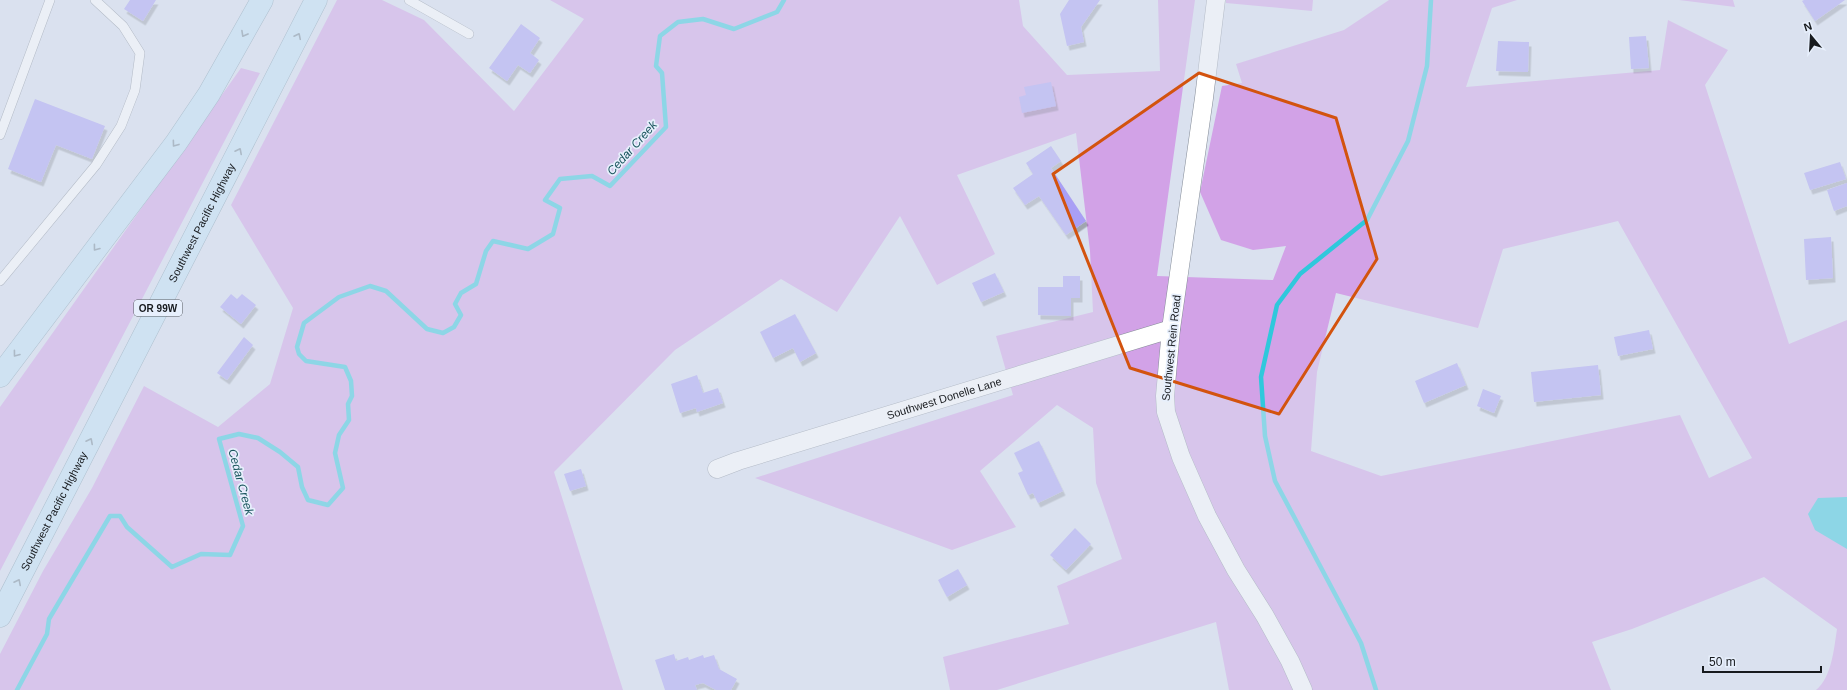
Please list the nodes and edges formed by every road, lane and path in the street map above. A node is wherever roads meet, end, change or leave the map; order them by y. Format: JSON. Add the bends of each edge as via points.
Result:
{"nodes":[{"id":1,"x":50,"y":0,"type":"edge"},
{"id":2,"x":95,"y":0,"type":"edge"},
{"id":3,"x":262,"y":0,"type":"edge"},
{"id":4,"x":316,"y":0,"type":"edge"},
{"id":5,"x":409,"y":0,"type":"edge"},
{"id":6,"x":1216,"y":0,"type":"edge"},
{"id":7,"x":469,"y":34,"type":"dead end"},
{"id":8,"x":0,"y":135,"type":"edge"},
{"id":9,"x":0,"y":281,"type":"edge"},
{"id":10,"x":1171,"y":329,"type":"junction"},
{"id":11,"x":0,"y":376,"type":"edge"},
{"id":12,"x":717,"y":469,"type":"dead end"},
{"id":13,"x":0,"y":616,"type":"edge"},
{"id":14,"x":1304,"y":690,"type":"edge"}],
"edges":[{"from":1,"to":8,"type":"lane"},
{"from":2,"to":9,"type":"lane","via":[[123,26],[140,53],[135,90],[121,126],[96,165]]},
{"from":3,"to":11,"type":"highway","one_way":true,"via":[[209,94],[176,143]]},
{"from":13,"to":4,"type":"highway","name":"Southwest Pacific Highway","number":"OR 99W","one_way":true},
{"from":5,"to":7,"type":"lane"},
{"from":6,"to":10,"type":"street","name":"Southwest Rein Road"},
{"from":10,"to":12,"type":"street","name":"Southwest Donelle Lane"},
{"from":10,"to":14,"type":"street","name":"Southwest Rein Road","via":[[1165,396],[1170,428],[1207,516]]}]}
